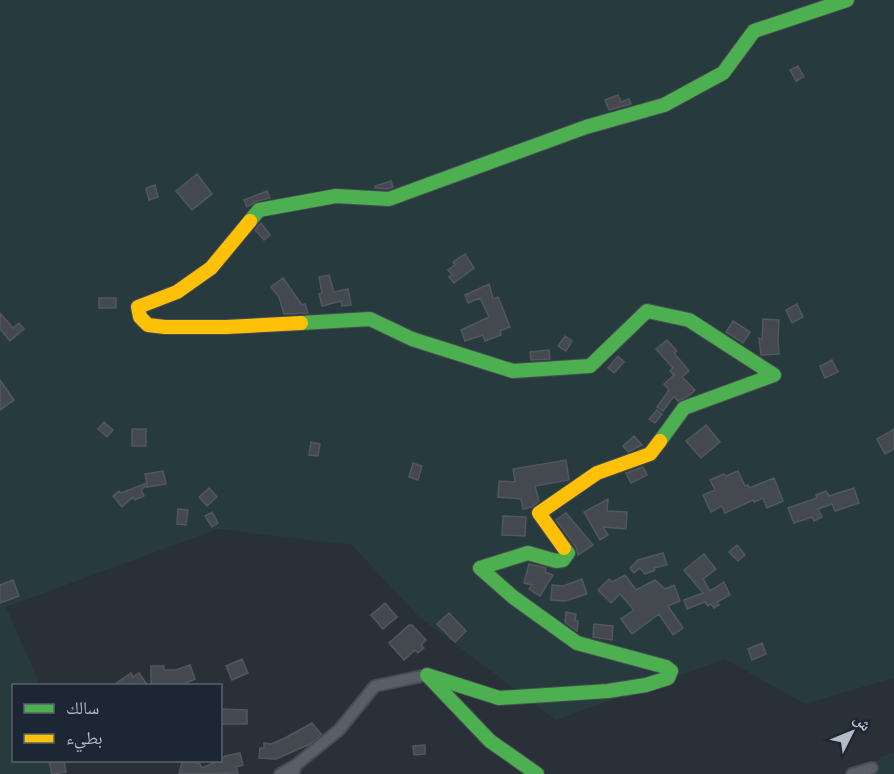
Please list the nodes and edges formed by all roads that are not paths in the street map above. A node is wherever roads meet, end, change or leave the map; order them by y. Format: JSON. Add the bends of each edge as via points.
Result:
{"nodes":[{"id":1,"x":847,"y":0,"type":"edge"},
{"id":2,"x":427,"y":675,"type":"junction"},
{"id":3,"x":872,"y":768,"type":"dead end"},
{"id":4,"x":295,"y":770,"type":"edge"},
{"id":5,"x":280,"y":774,"type":"edge"},
{"id":6,"x":537,"y":774,"type":"edge"},
{"id":7,"x":852,"y":774,"type":"edge"}],
"edges":[{"from":1,"to":2,"type":"street","via":[[754,31],[723,73],[664,105],[586,126],[389,199],[336,196],[259,210],[210,268],[177,292],[138,307],[140,317],[148,325],[165,327],[370,319],[412,339],[513,371],[590,366],[647,311],[690,320],[774,375],[684,408],[650,454],[597,473],[539,513],[568,553],[563,560],[528,553],[480,568],[577,644],[666,667],[671,671],[668,678],[608,691],[499,698]]},
{"from":2,"to":4,"type":"street","via":[[375,686],[339,730]]},
{"from":2,"to":6,"type":"street","via":[[490,741]]},
{"from":3,"to":7,"type":"street"},
{"from":4,"to":5,"type":"street"}]}
